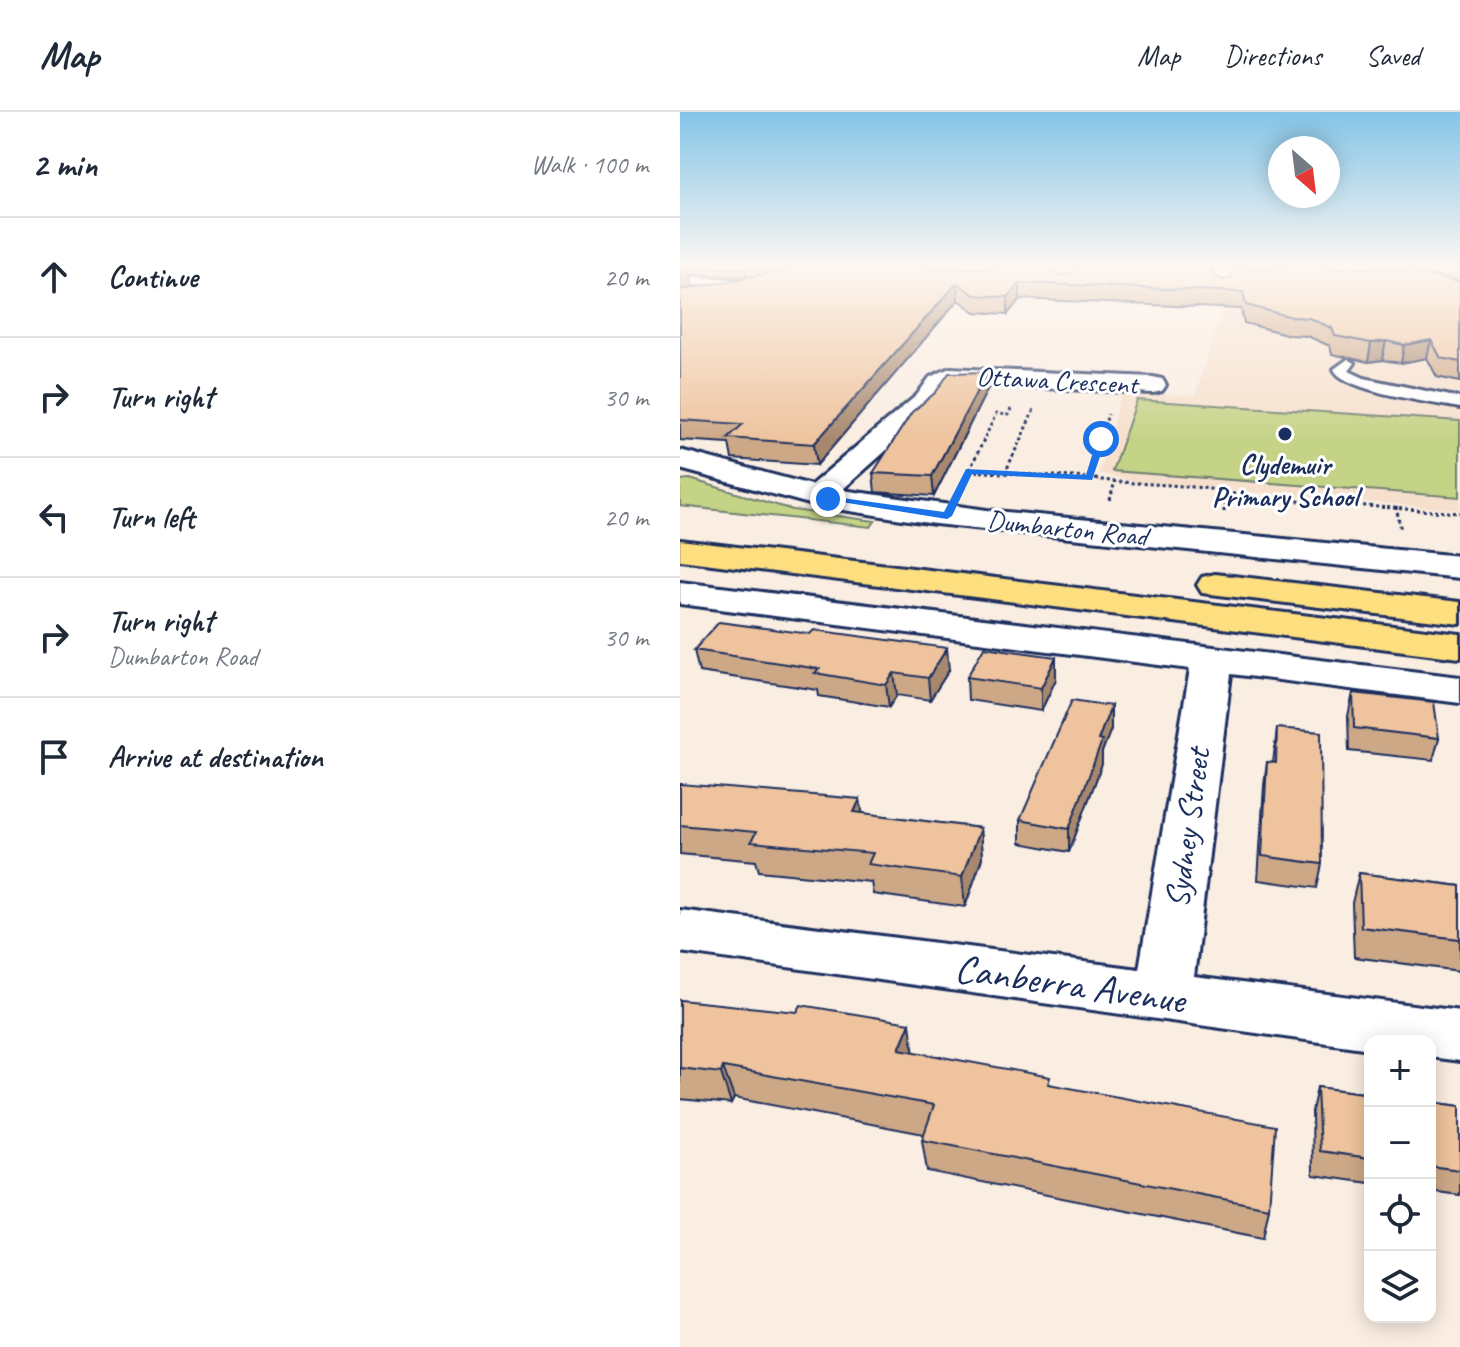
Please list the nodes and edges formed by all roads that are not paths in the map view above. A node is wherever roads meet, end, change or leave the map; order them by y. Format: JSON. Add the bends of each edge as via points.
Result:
{"nodes":[{"id":1,"x":1348,"y":363,"type":"edge"},
{"id":2,"x":1153,"y":385,"type":"dead end"},
{"id":3,"x":1460,"y":403,"type":"edge"},
{"id":4,"x":680,"y":459,"type":"edge"},
{"id":5,"x":817,"y":496,"type":"junction"},
{"id":6,"x":680,"y":522,"type":"edge"},
{"id":7,"x":680,"y":550,"type":"edge"},
{"id":8,"x":1460,"y":567,"type":"edge"},
{"id":9,"x":680,"y":593,"type":"edge"},
{"id":10,"x":1460,"y":613,"type":"edge"},
{"id":11,"x":1460,"y":646,"type":"edge"},
{"id":12,"x":1212,"y":660,"type":"junction"},
{"id":13,"x":1460,"y":690,"type":"edge"},
{"id":14,"x":680,"y":931,"type":"edge"},
{"id":15,"x":1163,"y":996,"type":"junction"},
{"id":16,"x":1460,"y":1036,"type":"edge"}],
"edges":[{"from":1,"to":3,"type":"lane","via":[[1342,373],[1359,382]]},
{"from":2,"to":5,"type":"street","name":"Ottawa Crescent","via":[[950,376]]},
{"from":4,"to":5,"type":"street","name":"Dumbarton Road"},
{"from":5,"to":8,"type":"street","name":"Dumbarton Road","via":[[947,516]]},
{"from":6,"to":10,"type":"main road","name":"Dumbarton Road"},
{"from":7,"to":11,"type":"main road"},
{"from":9,"to":12,"type":"street"},
{"from":12,"to":13,"type":"street"},
{"from":12,"to":15,"type":"street","name":"Sydney Street"},
{"from":14,"to":15,"type":"street","name":"Canberra Avenue"},
{"from":15,"to":16,"type":"street","name":"Canberra Avenue"}]}
